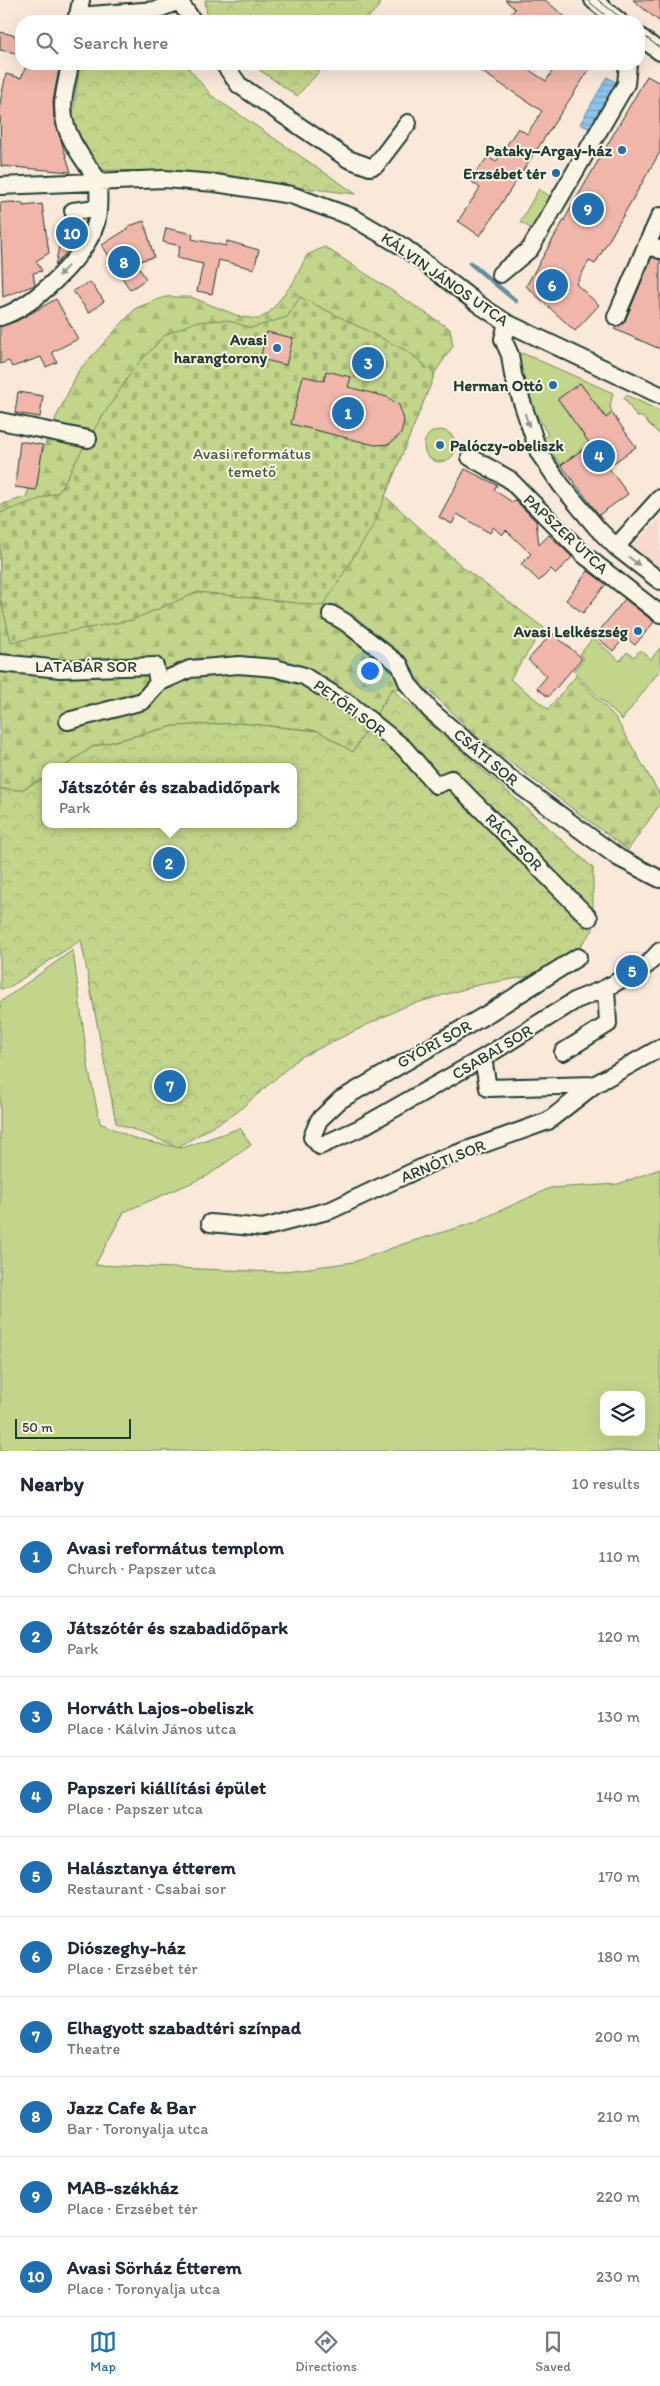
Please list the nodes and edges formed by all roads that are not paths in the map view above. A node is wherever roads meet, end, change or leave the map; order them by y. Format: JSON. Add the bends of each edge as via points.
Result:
{"nodes":[{"id":1,"x":593,"y":0,"type":"edge"},
{"id":2,"x":179,"y":1,"type":"edge"},
{"id":3,"x":78,"y":12,"type":"edge"},
{"id":4,"x":189,"y":15,"type":"edge"},
{"id":5,"x":612,"y":15,"type":"edge"},
{"id":6,"x":645,"y":41,"type":"edge"},
{"id":7,"x":660,"y":52,"type":"edge"},
{"id":8,"x":69,"y":70,"type":"edge"},
{"id":9,"x":228,"y":70,"type":"edge"},
{"id":10,"x":627,"y":70,"type":"edge"},
{"id":11,"x":408,"y":123,"type":"dead end"},
{"id":12,"x":98,"y":180,"type":"junction"},
{"id":13,"x":0,"y":186,"type":"edge"},
{"id":14,"x":97,"y":208,"type":"junction"},
{"id":15,"x":73,"y":211,"type":"dead end"},
{"id":16,"x":660,"y":216,"type":"edge"},
{"id":17,"x":653,"y":247,"type":"edge"},
{"id":18,"x":500,"y":274,"type":"dead end"},
{"id":19,"x":0,"y":317,"type":"edge"},
{"id":20,"x":616,"y":317,"type":"dead end"},
{"id":21,"x":507,"y":323,"type":"junction"},
{"id":22,"x":660,"y":395,"type":"edge"},
{"id":23,"x":0,"y":421,"type":"edge"},
{"id":24,"x":88,"y":439,"type":"dead end"},
{"id":25,"x":470,"y":457,"type":"dead end"},
{"id":26,"x":660,"y":498,"type":"edge"},
{"id":27,"x":616,"y":547,"type":"junction"},
{"id":28,"x":660,"y":581,"type":"edge"},
{"id":29,"x":331,"y":614,"type":"dead end"},
{"id":30,"x":660,"y":614,"type":"edge"},
{"id":31,"x":0,"y":663,"type":"edge"},
{"id":32,"x":158,"y":683,"type":"junction"},
{"id":33,"x":68,"y":722,"type":"dead end"},
{"id":34,"x":436,"y":785,"type":"joint"},
{"id":35,"x":660,"y":879,"type":"edge"},
{"id":36,"x":589,"y":918,"type":"dead end"},
{"id":37,"x":660,"y":951,"type":"edge"},
{"id":38,"x":578,"y":957,"type":"dead end"},
{"id":39,"x":606,"y":988,"type":"junction"},
{"id":40,"x":660,"y":1048,"type":"edge"},
{"id":41,"x":563,"y":1052,"type":"dead end"},
{"id":42,"x":483,"y":1058,"type":"junction"},
{"id":43,"x":594,"y":1086,"type":"junction"},
{"id":44,"x":320,"y":1146,"type":"joint"},
{"id":45,"x":210,"y":1224,"type":"dead end"}],
"edges":[{"from":1,"to":5,"type":"street"},
{"from":2,"to":3,"type":"street","via":[[156,10]]},
{"from":2,"to":4,"type":"street"},
{"from":6,"to":7,"type":"street"},
{"from":8,"to":12,"type":"street","via":[[63,107],[67,130]]},
{"from":9,"to":11,"type":"street","via":[[239,85],[348,159],[370,167],[376,165]]},
{"from":10,"to":18,"type":"street","via":[[626,84],[530,249]]},
{"from":12,"to":13,"type":"street","name":"KÁLVIN JÁNOS UTCA"},
{"from":12,"to":14,"type":"street"},
{"from":12,"to":21,"type":"street","name":"KÁLVIN JÁNOS UTCA","via":[[164,179],[291,194],[352,217],[405,248]]},
{"from":14,"to":15,"type":"street"},
{"from":14,"to":19,"type":"street","one_way":true,"via":[[96,222],[81,252],[42,293]]},
{"from":16,"to":17,"type":"street"},
{"from":17,"to":20,"type":"street"},
{"from":21,"to":22,"type":"street","name":"KÁLVIN JÁNOS UTCA"},
{"from":21,"to":27,"type":"street","name":"PAPSZER UTCA","one_way":true,"via":[[503,339],[539,453],[560,485]]},
{"from":23,"to":24,"type":"street"},
{"from":25,"to":30,"type":"street","name":"PAPSZER UTCA","via":[[509,479],[583,554]]},
{"from":26,"to":27,"type":"street"},
{"from":27,"to":28,"type":"street","name":"PAPSZER UTCA","one_way":true},
{"from":29,"to":35,"type":"street","name":"CSÁTI SOR","via":[[400,665],[408,684],[431,711],[510,779],[619,858]]},
{"from":31,"to":32,"type":"street","name":"LATABÁR SOR","via":[[60,669],[155,666]]},
{"from":32,"to":33,"type":"street","via":[[143,701]]},
{"from":32,"to":34,"type":"street","name":"PETŐFI SOR","via":[[190,670],[239,665],[275,668],[304,676],[382,729],[404,748]]},
{"from":34,"to":36,"type":"street","name":"RÁCZ SOR","via":[[451,779]]},
{"from":37,"to":39,"type":"street","name":"CSABAI SOR","via":[[648,965]]},
{"from":38,"to":44,"type":"street","name":"GYŐRI SOR","via":[[340,1100],[319,1120],[312,1137]]},
{"from":39,"to":41,"type":"street","via":[[608,1024]]},
{"from":39,"to":42,"type":"street","name":"CSABAI SOR","via":[[576,1000]]},
{"from":40,"to":43,"type":"street","name":"ARNÓTI SOR"},
{"from":42,"to":43,"type":"street","via":[[488,1088]]},
{"from":42,"to":44,"type":"street","name":"CSABAI SOR","via":[[360,1128]]},
{"from":43,"to":45,"type":"street","name":"ARNÓTI SOR","via":[[548,1121],[436,1160],[331,1210],[263,1228]]}]}
